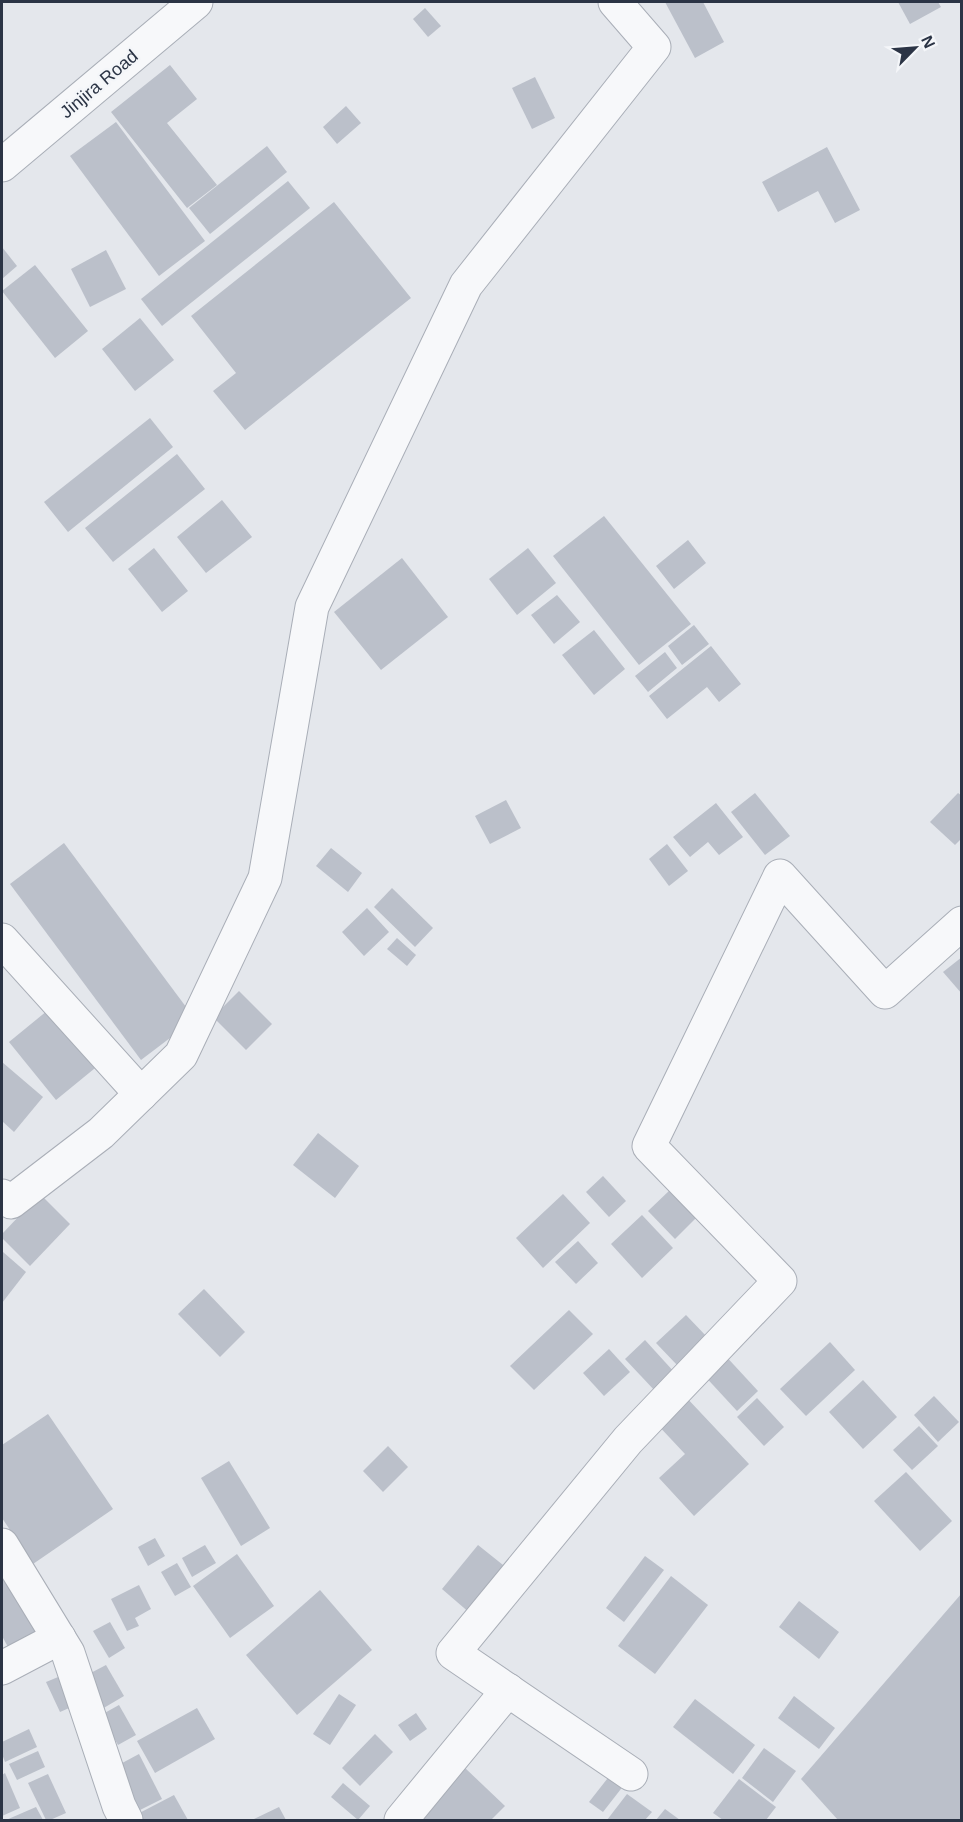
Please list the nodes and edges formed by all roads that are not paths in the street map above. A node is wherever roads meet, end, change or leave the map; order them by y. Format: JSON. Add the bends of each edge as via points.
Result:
{"nodes":[{"id":1,"x":196,"y":2,"type":"edge"},
{"id":2,"x":615,"y":2,"type":"edge"},
{"id":3,"x":2,"y":165,"type":"edge"},
{"id":4,"x":962,"y":923,"type":"edge"},
{"id":5,"x":2,"y":939,"type":"edge"},
{"id":6,"x":141,"y":1094,"type":"junction"},
{"id":7,"x":2,"y":1196,"type":"edge"},
{"id":8,"x":2,"y":1545,"type":"edge"},
{"id":9,"x":59,"y":1638,"type":"junction"},
{"id":10,"x":2,"y":1668,"type":"edge"},
{"id":11,"x":508,"y":1690,"type":"junction"},
{"id":12,"x":631,"y":1774,"type":"dead end"},
{"id":13,"x":126,"y":1821,"type":"edge"},
{"id":14,"x":401,"y":1821,"type":"edge"}],
"edges":[{"from":1,"to":3,"type":"street","name":"Jinjira Road"},
{"from":2,"to":6,"type":"street","via":[[654,47],[466,285],[312,607],[265,878],[181,1055]]},
{"from":4,"to":11,"type":"street","via":[[885,992],[780,876],[650,1146],[780,1281],[628,1440],[453,1653]]},
{"from":5,"to":6,"type":"street"},
{"from":6,"to":7,"type":"street","via":[[101,1133],[11,1202]]},
{"from":8,"to":9,"type":"street"},
{"from":9,"to":10,"type":"street"},
{"from":9,"to":13,"type":"street","via":[[68,1653]]},
{"from":11,"to":12,"type":"street"},
{"from":11,"to":14,"type":"street"}]}
